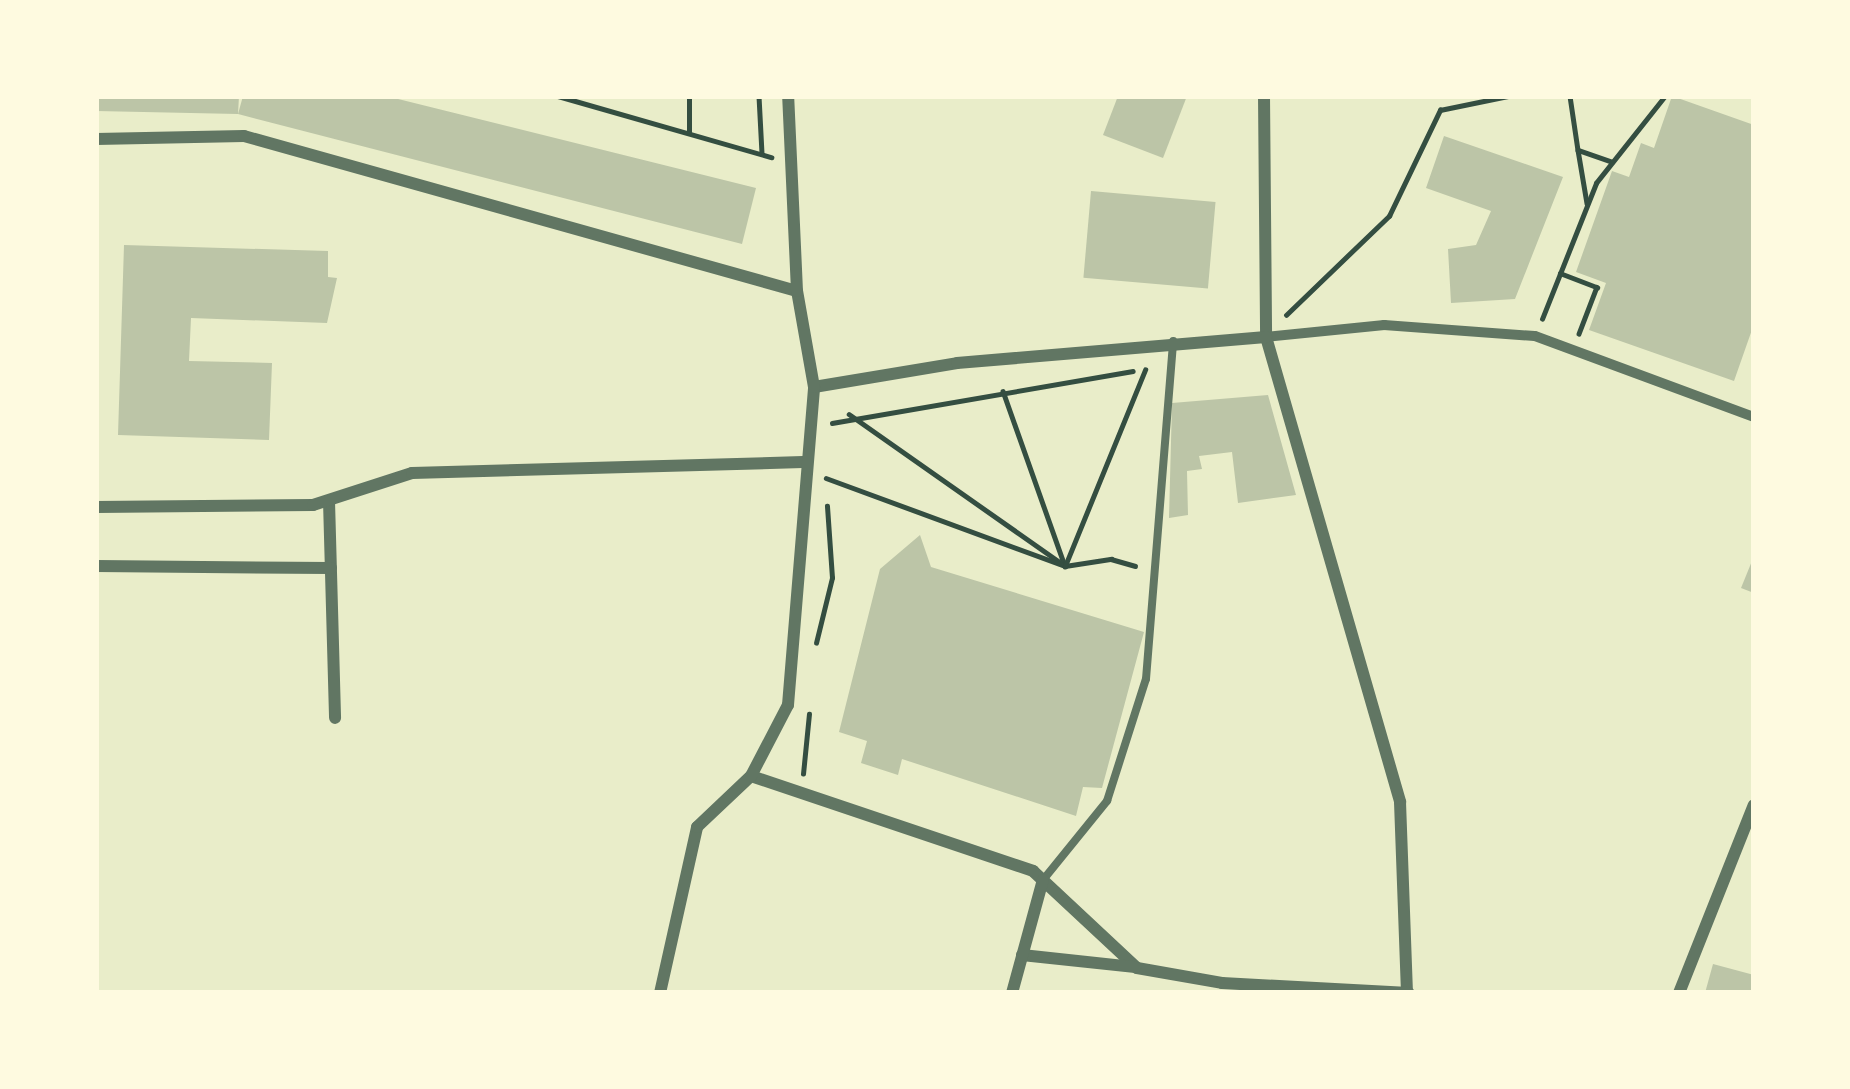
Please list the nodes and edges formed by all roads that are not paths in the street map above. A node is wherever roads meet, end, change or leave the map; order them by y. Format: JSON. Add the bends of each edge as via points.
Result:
{"nodes":[{"id":1,"x":788,"y":96,"type":"edge"},
{"id":2,"x":1264,"y":96,"type":"edge"},
{"id":3,"x":96,"y":139,"type":"edge"},
{"id":4,"x":797,"y":291,"type":"junction"},
{"id":5,"x":1273,"y":337,"type":"junction"},
{"id":6,"x":1173,"y":340,"type":"junction"},
{"id":7,"x":814,"y":387,"type":"junction"},
{"id":8,"x":1754,"y":417,"type":"edge"},
{"id":9,"x":803,"y":462,"type":"junction"},
{"id":10,"x":329,"y":501,"type":"junction"},
{"id":11,"x":96,"y":507,"type":"edge"},
{"id":12,"x":96,"y":566,"type":"edge"},
{"id":13,"x":331,"y":568,"type":"junction"},
{"id":14,"x":335,"y":718,"type":"dead end"},
{"id":15,"x":751,"y":776,"type":"junction"},
{"id":16,"x":1754,"y":805,"type":"edge"},
{"id":17,"x":1043,"y":880,"type":"junction"},
{"id":18,"x":1022,"y":955,"type":"junction"},
{"id":19,"x":1137,"y":968,"type":"junction"},
{"id":20,"x":660,"y":993,"type":"edge"},
{"id":21,"x":1012,"y":993,"type":"edge"},
{"id":22,"x":1408,"y":993,"type":"edge"},
{"id":23,"x":1679,"y":993,"type":"edge"}],
"edges":[{"from":1,"to":4,"type":"street"},
{"from":2,"to":5,"type":"street"},
{"from":3,"to":4,"type":"street","via":[[244,136]]},
{"from":4,"to":7,"type":"street"},
{"from":5,"to":6,"type":"street"},
{"from":5,"to":8,"type":"street","via":[[1384,325],[1535,336]]},
{"from":5,"to":22,"type":"street","via":[[1400,802]]},
{"from":6,"to":7,"type":"street"},
{"from":6,"to":17,"type":"lane","via":[[1146,679],[1107,801]]},
{"from":7,"to":9,"type":"street"},
{"from":9,"to":10,"type":"street","via":[[412,473]]},
{"from":9,"to":15,"type":"street","via":[[788,705]]},
{"from":10,"to":11,"type":"street","via":[[233,511]]},
{"from":10,"to":13,"type":"street"},
{"from":12,"to":13,"type":"street"},
{"from":13,"to":14,"type":"street"},
{"from":15,"to":17,"type":"street"},
{"from":15,"to":20,"type":"street","via":[[697,827]]},
{"from":16,"to":23,"type":"street"},
{"from":17,"to":18,"type":"street"},
{"from":17,"to":19,"type":"street"},
{"from":18,"to":19,"type":"street"},
{"from":18,"to":21,"type":"street"},
{"from":19,"to":22,"type":"street","via":[[1222,983]]}]}
